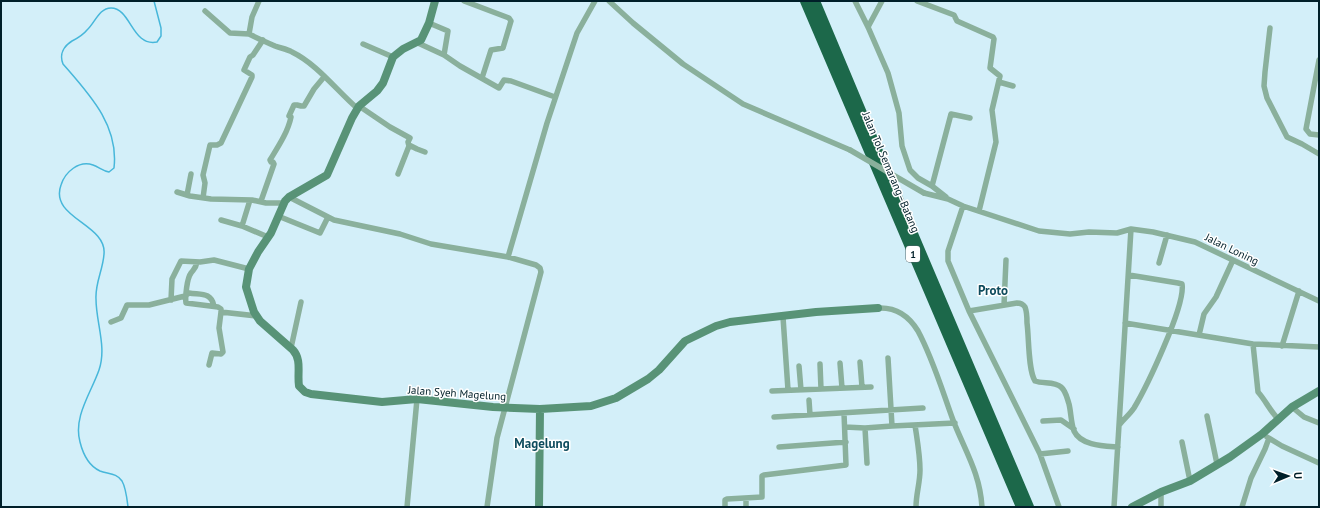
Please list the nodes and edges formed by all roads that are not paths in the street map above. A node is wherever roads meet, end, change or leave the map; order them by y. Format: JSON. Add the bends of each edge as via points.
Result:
{"nodes":[{"id":1,"x":259,"y":1,"type":"edge"},
{"id":2,"x":435,"y":1,"type":"edge"},
{"id":3,"x":464,"y":1,"type":"edge"},
{"id":4,"x":595,"y":1,"type":"edge"},
{"id":5,"x":609,"y":1,"type":"edge"},
{"id":6,"x":805,"y":1,"type":"edge"},
{"id":7,"x":815,"y":1,"type":"edge"},
{"id":8,"x":855,"y":1,"type":"edge"},
{"id":9,"x":882,"y":1,"type":"edge"},
{"id":10,"x":917,"y":1,"type":"edge"},
{"id":11,"x":205,"y":11,"type":"dead end"},
{"id":12,"x":429,"y":23,"type":"junction"},
{"id":13,"x":868,"y":28,"type":"junction"},
{"id":14,"x":1270,"y":28,"type":"dead end"},
{"id":15,"x":250,"y":34,"type":"junction"},
{"id":16,"x":263,"y":40,"type":"junction"},
{"id":17,"x":418,"y":42,"type":"junction"},
{"id":18,"x":363,"y":44,"type":"dead end"},
{"id":19,"x":444,"y":55,"type":"junction"},
{"id":20,"x":392,"y":57,"type":"junction"},
{"id":21,"x":1319,"y":60,"type":"edge"},
{"id":22,"x":1318,"y":67,"type":"edge"},
{"id":23,"x":324,"y":77,"type":"junction"},
{"id":24,"x":482,"y":78,"type":"junction"},
{"id":25,"x":999,"y":82,"type":"junction"},
{"id":26,"x":1013,"y":86,"type":"dead end"},
{"id":27,"x":555,"y":97,"type":"junction"},
{"id":28,"x":358,"y":108,"type":"junction"},
{"id":29,"x":970,"y":118,"type":"dead end"},
{"id":30,"x":1319,"y":135,"type":"edge"},
{"id":31,"x":409,"y":145,"type":"junction"},
{"id":32,"x":425,"y":152,"type":"dead end"},
{"id":33,"x":1319,"y":154,"type":"edge"},
{"id":34,"x":191,"y":174,"type":"dead end"},
{"id":35,"x":398,"y":174,"type":"dead end"},
{"id":36,"x":932,"y":186,"type":"junction"},
{"id":37,"x":176,"y":192,"type":"dead end"},
{"id":38,"x":187,"y":195,"type":"junction"},
{"id":39,"x":289,"y":197,"type":"junction"},
{"id":40,"x":202,"y":198,"type":"junction"},
{"id":41,"x":948,"y":199,"type":"junction"},
{"id":42,"x":250,"y":200,"type":"junction"},
{"id":43,"x":261,"y":201,"type":"junction"},
{"id":44,"x":283,"y":204,"type":"junction"},
{"id":45,"x":963,"y":206,"type":"junction"},
{"id":46,"x":979,"y":211,"type":"junction"},
{"id":47,"x":278,"y":216,"type":"junction"},
{"id":48,"x":328,"y":217,"type":"junction"},
{"id":49,"x":221,"y":220,"type":"dead end"},
{"id":50,"x":242,"y":226,"type":"junction"},
{"id":51,"x":1131,"y":229,"type":"junction"},
{"id":52,"x":1167,"y":235,"type":"junction"},
{"id":53,"x":268,"y":237,"type":"junction"},
{"id":54,"x":508,"y":257,"type":"junction"},
{"id":55,"x":1006,"y":260,"type":"dead end"},
{"id":56,"x":1233,"y":260,"type":"junction"},
{"id":57,"x":197,"y":262,"type":"junction"},
{"id":58,"x":1159,"y":263,"type":"dead end"},
{"id":59,"x":249,"y":269,"type":"junction"},
{"id":60,"x":1129,"y":275,"type":"junction"},
{"id":61,"x":1299,"y":291,"type":"junction"},
{"id":62,"x":185,"y":296,"type":"junction"},
{"id":63,"x":171,"y":300,"type":"junction"},
{"id":64,"x":1319,"y":301,"type":"edge"},
{"id":65,"x":301,"y":302,"type":"dead end"},
{"id":66,"x":1004,"y":305,"type":"junction"},
{"id":67,"x":214,"y":306,"type":"junction"},
{"id":68,"x":878,"y":308,"type":"joint"},
{"id":69,"x":969,"y":311,"type":"junction"},
{"id":70,"x":221,"y":312,"type":"junction"},
{"id":71,"x":257,"y":316,"type":"junction"},
{"id":72,"x":783,"y":316,"type":"junction"},
{"id":73,"x":111,"y":322,"type":"dead end"},
{"id":74,"x":1125,"y":323,"type":"junction"},
{"id":75,"x":1171,"y":330,"type":"junction"},
{"id":76,"x":1199,"y":335,"type":"junction"},
{"id":77,"x":1253,"y":344,"type":"junction"},
{"id":78,"x":1282,"y":346,"type":"junction"},
{"id":79,"x":1319,"y":347,"type":"edge"},
{"id":80,"x":291,"y":348,"type":"junction"},
{"id":81,"x":888,"y":358,"type":"dead end"},
{"id":82,"x":860,"y":362,"type":"dead end"},
{"id":83,"x":840,"y":363,"type":"dead end"},
{"id":84,"x":820,"y":364,"type":"dead end"},
{"id":85,"x":209,"y":365,"type":"dead end"},
{"id":86,"x":799,"y":366,"type":"dead end"},
{"id":87,"x":862,"y":387,"type":"junction"},
{"id":88,"x":871,"y":387,"type":"dead end"},
{"id":89,"x":842,"y":388,"type":"junction"},
{"id":90,"x":821,"y":389,"type":"junction"},
{"id":91,"x":788,"y":390,"type":"junction"},
{"id":92,"x":801,"y":390,"type":"junction"},
{"id":93,"x":772,"y":391,"type":"dead end"},
{"id":94,"x":1319,"y":391,"type":"edge"},
{"id":95,"x":417,"y":399,"type":"junction"},
{"id":96,"x":809,"y":400,"type":"dead end"},
{"id":97,"x":506,"y":408,"type":"junction"},
{"id":98,"x":922,"y":408,"type":"dead end"},
{"id":99,"x":1294,"y":408,"type":"junction"},
{"id":100,"x":540,"y":409,"type":"junction"},
{"id":101,"x":891,"y":410,"type":"junction"},
{"id":102,"x":844,"y":413,"type":"junction"},
{"id":103,"x":810,"y":415,"type":"junction"},
{"id":104,"x":1207,"y":416,"type":"dead end"},
{"id":105,"x":774,"y":417,"type":"dead end"},
{"id":106,"x":1279,"y":420,"type":"junction"},
{"id":107,"x":1043,"y":421,"type":"dead end"},
{"id":108,"x":954,"y":423,"type":"junction"},
{"id":109,"x":1319,"y":423,"type":"edge"},
{"id":110,"x":1120,"y":424,"type":"junction"},
{"id":111,"x":916,"y":425,"type":"junction"},
{"id":112,"x":892,"y":426,"type":"junction"},
{"id":113,"x":845,"y":427,"type":"junction"},
{"id":114,"x":865,"y":428,"type":"junction"},
{"id":115,"x":1074,"y":429,"type":"junction"},
{"id":116,"x":1265,"y":436,"type":"junction"},
{"id":117,"x":846,"y":442,"type":"junction"},
{"id":118,"x":1182,"y":442,"type":"dead end"},
{"id":119,"x":779,"y":446,"type":"dead end"},
{"id":120,"x":1118,"y":447,"type":"junction"},
{"id":121,"x":1068,"y":451,"type":"dead end"},
{"id":122,"x":1040,"y":454,"type":"junction"},
{"id":123,"x":867,"y":463,"type":"dead end"},
{"id":124,"x":1319,"y":463,"type":"edge"},
{"id":125,"x":1217,"y":464,"type":"junction"},
{"id":126,"x":1190,"y":481,"type":"junction"},
{"id":127,"x":1161,"y":492,"type":"junction"},
{"id":128,"x":746,"y":498,"type":"junction"},
{"id":129,"x":407,"y":507,"type":"edge"},
{"id":130,"x":487,"y":507,"type":"edge"},
{"id":131,"x":539,"y":507,"type":"edge"},
{"id":132,"x":725,"y":507,"type":"edge"},
{"id":133,"x":746,"y":507,"type":"edge"},
{"id":134,"x":916,"y":507,"type":"edge"},
{"id":135,"x":982,"y":507,"type":"edge"},
{"id":136,"x":1021,"y":507,"type":"edge"},
{"id":137,"x":1030,"y":507,"type":"edge"},
{"id":138,"x":1059,"y":507,"type":"edge"},
{"id":139,"x":1114,"y":507,"type":"edge"},
{"id":140,"x":1132,"y":507,"type":"edge"},
{"id":141,"x":1161,"y":507,"type":"edge"},
{"id":142,"x":1242,"y":507,"type":"edge"}],
"edges":[{"from":1,"to":15,"type":"street","via":[[252,17]]},
{"from":2,"to":12,"type":"street"},
{"from":3,"to":24,"type":"street","via":[[511,21],[503,48],[491,50]]},
{"from":4,"to":27,"type":"street","via":[[577,33]]},
{"from":5,"to":41,"type":"street","bridge":true,"via":[[683,64],[743,104],[850,150],[924,193]]},
{"from":6,"to":136,"type":"highway","name":"Jalan Tol Semarang–Batang","number":"1"},
{"from":7,"to":137,"type":"highway","name":"Jalan Tol Semarang–Batang","number":"1"},
{"from":8,"to":13,"type":"street"},
{"from":9,"to":13,"type":"street"},
{"from":10,"to":25,"type":"street","via":[[954,15],[957,21],[994,38],[990,68],[1000,75]]},
{"from":11,"to":15,"type":"street","via":[[230,33]]},
{"from":12,"to":17,"type":"street","via":[[425,35]]},
{"from":12,"to":19,"type":"street","via":[[448,32]]},
{"from":13,"to":36,"type":"street","via":[[886,69],[898,106],[902,146],[910,170]]},
{"from":14,"to":33,"type":"street","via":[[1264,86],[1267,98],[1287,137]]},
{"from":15,"to":16,"type":"street"},
{"from":16,"to":23,"type":"street","via":[[292,52]]},
{"from":16,"to":40,"type":"street","via":[[245,67],[244,70],[252,77],[221,144],[210,145],[203,175],[205,184]]},
{"from":17,"to":19,"type":"street"},
{"from":17,"to":20,"type":"street"},
{"from":18,"to":20,"type":"street"},
{"from":19,"to":24,"type":"street"},
{"from":20,"to":28,"type":"street","name":"Jalan Syeh Magelung","via":[[383,83]]},
{"from":21,"to":22,"type":"street"},
{"from":22,"to":30,"type":"street","via":[[1306,129],[1310,134]]},
{"from":23,"to":28,"type":"street"},
{"from":23,"to":43,"type":"street","via":[[304,106],[297,104],[291,110],[290,122],[270,160],[274,164]]},
{"from":24,"to":27,"type":"street","via":[[499,88],[504,80],[511,81]]},
{"from":25,"to":26,"type":"street"},
{"from":25,"to":46,"type":"street","via":[[992,112],[996,142]]},
{"from":27,"to":54,"type":"street"},
{"from":28,"to":31,"type":"street","via":[[409,137]]},
{"from":28,"to":39,"type":"street","name":"Jalan Syeh Magelung","via":[[327,175]]},
{"from":29,"to":36,"type":"street","via":[[950,114]]},
{"from":31,"to":32,"type":"street"},
{"from":31,"to":35,"type":"street"},
{"from":34,"to":38,"type":"street"},
{"from":36,"to":41,"type":"street"},
{"from":37,"to":38,"type":"street"},
{"from":38,"to":40,"type":"street"},
{"from":39,"to":44,"type":"street","name":"Jalan Syeh Magelung"},
{"from":39,"to":48,"type":"street"},
{"from":40,"to":42,"type":"street"},
{"from":41,"to":45,"type":"street","name":"Jalan Loning"},
{"from":42,"to":43,"type":"street"},
{"from":42,"to":50,"type":"street"},
{"from":43,"to":44,"type":"street"},
{"from":44,"to":47,"type":"street","name":"Jalan Syeh Magelung"},
{"from":45,"to":46,"type":"street","name":"Jalan Loning"},
{"from":45,"to":69,"type":"street","via":[[947,256]]},
{"from":46,"to":51,"type":"street","name":"Jalan Loning","via":[[1024,227],[1048,232],[1117,233]]},
{"from":47,"to":48,"type":"street","via":[[319,233]]},
{"from":47,"to":53,"type":"street","name":"Jalan Syeh Magelung"},
{"from":48,"to":54,"type":"street","via":[[431,244]]},
{"from":49,"to":50,"type":"street"},
{"from":50,"to":53,"type":"street"},
{"from":51,"to":52,"type":"street","name":"Jalan Loning"},
{"from":51,"to":60,"type":"street"},
{"from":52,"to":56,"type":"street","name":"Jalan Loning","via":[[1204,246]]},
{"from":52,"to":58,"type":"street"},
{"from":53,"to":59,"type":"street","name":"Jalan Syeh Magelung"},
{"from":54,"to":97,"type":"street","via":[[536,265],[541,272]]},
{"from":55,"to":66,"type":"street"},
{"from":56,"to":61,"type":"street","name":"Jalan Loning"},
{"from":56,"to":76,"type":"street","via":[[1216,297],[1202,318]]},
{"from":57,"to":59,"type":"street","via":[[215,260]]},
{"from":57,"to":62,"type":"street","via":[[196,269],[190,274]]},
{"from":57,"to":63,"type":"street","via":[[180,261],[172,279]]},
{"from":59,"to":71,"type":"street","name":"Jalan Syeh Magelung","via":[[246,287]]},
{"from":60,"to":74,"type":"street"},
{"from":60,"to":75,"type":"street","via":[[1182,284],[1180,302]]},
{"from":61,"to":64,"type":"street","name":"Jalan Loning"},
{"from":61,"to":78,"type":"street"},
{"from":62,"to":63,"type":"street"},
{"from":62,"to":67,"type":"street","via":[[186,303]]},
{"from":62,"to":67,"type":"street","via":[[189,293],[207,296]]},
{"from":63,"to":73,"type":"street","via":[[149,305],[127,305],[121,318]]},
{"from":65,"to":80,"type":"street"},
{"from":66,"to":69,"type":"street"},
{"from":66,"to":115,"type":"street","via":[[1017,303],[1026,309],[1033,377],[1035,381],[1063,388]]},
{"from":67,"to":70,"type":"street","via":[[220,308]]},
{"from":68,"to":72,"type":"street","name":"Jalan Syeh Magelung"},
{"from":68,"to":108,"type":"street","via":[[900,311],[913,323],[923,339]]},
{"from":69,"to":122,"type":"street"},
{"from":70,"to":71,"type":"street"},
{"from":70,"to":85,"type":"street","via":[[219,328],[223,352],[212,354]]},
{"from":71,"to":80,"type":"street","name":"Jalan Syeh Magelung"},
{"from":72,"to":91,"type":"street"},
{"from":72,"to":100,"type":"street","name":"Jalan Syeh Magelung","via":[[730,322],[713,327],[685,341],[659,370],[625,394],[611,400],[591,406]]},
{"from":74,"to":75,"type":"street"},
{"from":74,"to":110,"type":"street"},
{"from":75,"to":76,"type":"street"},
{"from":75,"to":110,"type":"street","via":[[1142,395]]},
{"from":76,"to":77,"type":"street"},
{"from":77,"to":78,"type":"street"},
{"from":77,"to":106,"type":"street","via":[[1258,392]]},
{"from":78,"to":79,"type":"street"},
{"from":80,"to":95,"type":"street","name":"Jalan Syeh Magelung","via":[[298,359],[299,386],[309,394],[382,402]]},
{"from":81,"to":101,"type":"street"},
{"from":82,"to":87,"type":"street"},
{"from":83,"to":89,"type":"street"},
{"from":84,"to":90,"type":"street"},
{"from":86,"to":92,"type":"street"},
{"from":87,"to":88,"type":"street"},
{"from":87,"to":89,"type":"street"},
{"from":89,"to":90,"type":"street"},
{"from":90,"to":92,"type":"street"},
{"from":91,"to":92,"type":"street"},
{"from":91,"to":93,"type":"street"},
{"from":94,"to":99,"type":"street"},
{"from":95,"to":97,"type":"street","name":"Jalan Syeh Magelung"},
{"from":95,"to":129,"type":"street"},
{"from":96,"to":103,"type":"street"},
{"from":97,"to":100,"type":"street","name":"Jalan Syeh Magelung"},
{"from":97,"to":130,"type":"street","via":[[497,438]]},
{"from":98,"to":101,"type":"street"},
{"from":99,"to":106,"type":"street"},
{"from":99,"to":109,"type":"street","via":[[1300,414]]},
{"from":100,"to":131,"type":"street"},
{"from":101,"to":102,"type":"street"},
{"from":101,"to":112,"type":"street"},
{"from":102,"to":103,"type":"street"},
{"from":102,"to":113,"type":"street"},
{"from":103,"to":105,"type":"street"},
{"from":104,"to":125,"type":"street"},
{"from":106,"to":116,"type":"street"},
{"from":107,"to":115,"type":"street","via":[[1060,419]]},
{"from":108,"to":111,"type":"street"},
{"from":108,"to":135,"type":"street","via":[[977,474]]},
{"from":110,"to":120,"type":"street"},
{"from":111,"to":112,"type":"street"},
{"from":111,"to":134,"type":"street","via":[[920,468]]},
{"from":112,"to":114,"type":"street"},
{"from":113,"to":114,"type":"street"},
{"from":113,"to":117,"type":"street"},
{"from":114,"to":123,"type":"street"},
{"from":115,"to":120,"type":"street","via":[[1075,433],[1087,442]]},
{"from":116,"to":124,"type":"street"},
{"from":116,"to":125,"type":"street"},
{"from":116,"to":142,"type":"street","via":[[1265,449],[1251,478]]},
{"from":117,"to":119,"type":"street"},
{"from":117,"to":128,"type":"street","via":[[846,465],[764,475],[762,497]]},
{"from":118,"to":126,"type":"street"},
{"from":120,"to":139,"type":"street"},
{"from":121,"to":122,"type":"street"},
{"from":122,"to":138,"type":"street"},
{"from":125,"to":126,"type":"street"},
{"from":126,"to":127,"type":"street"},
{"from":127,"to":140,"type":"street"},
{"from":127,"to":141,"type":"street"},
{"from":128,"to":132,"type":"street","via":[[727,499]]},
{"from":128,"to":133,"type":"street"}]}
